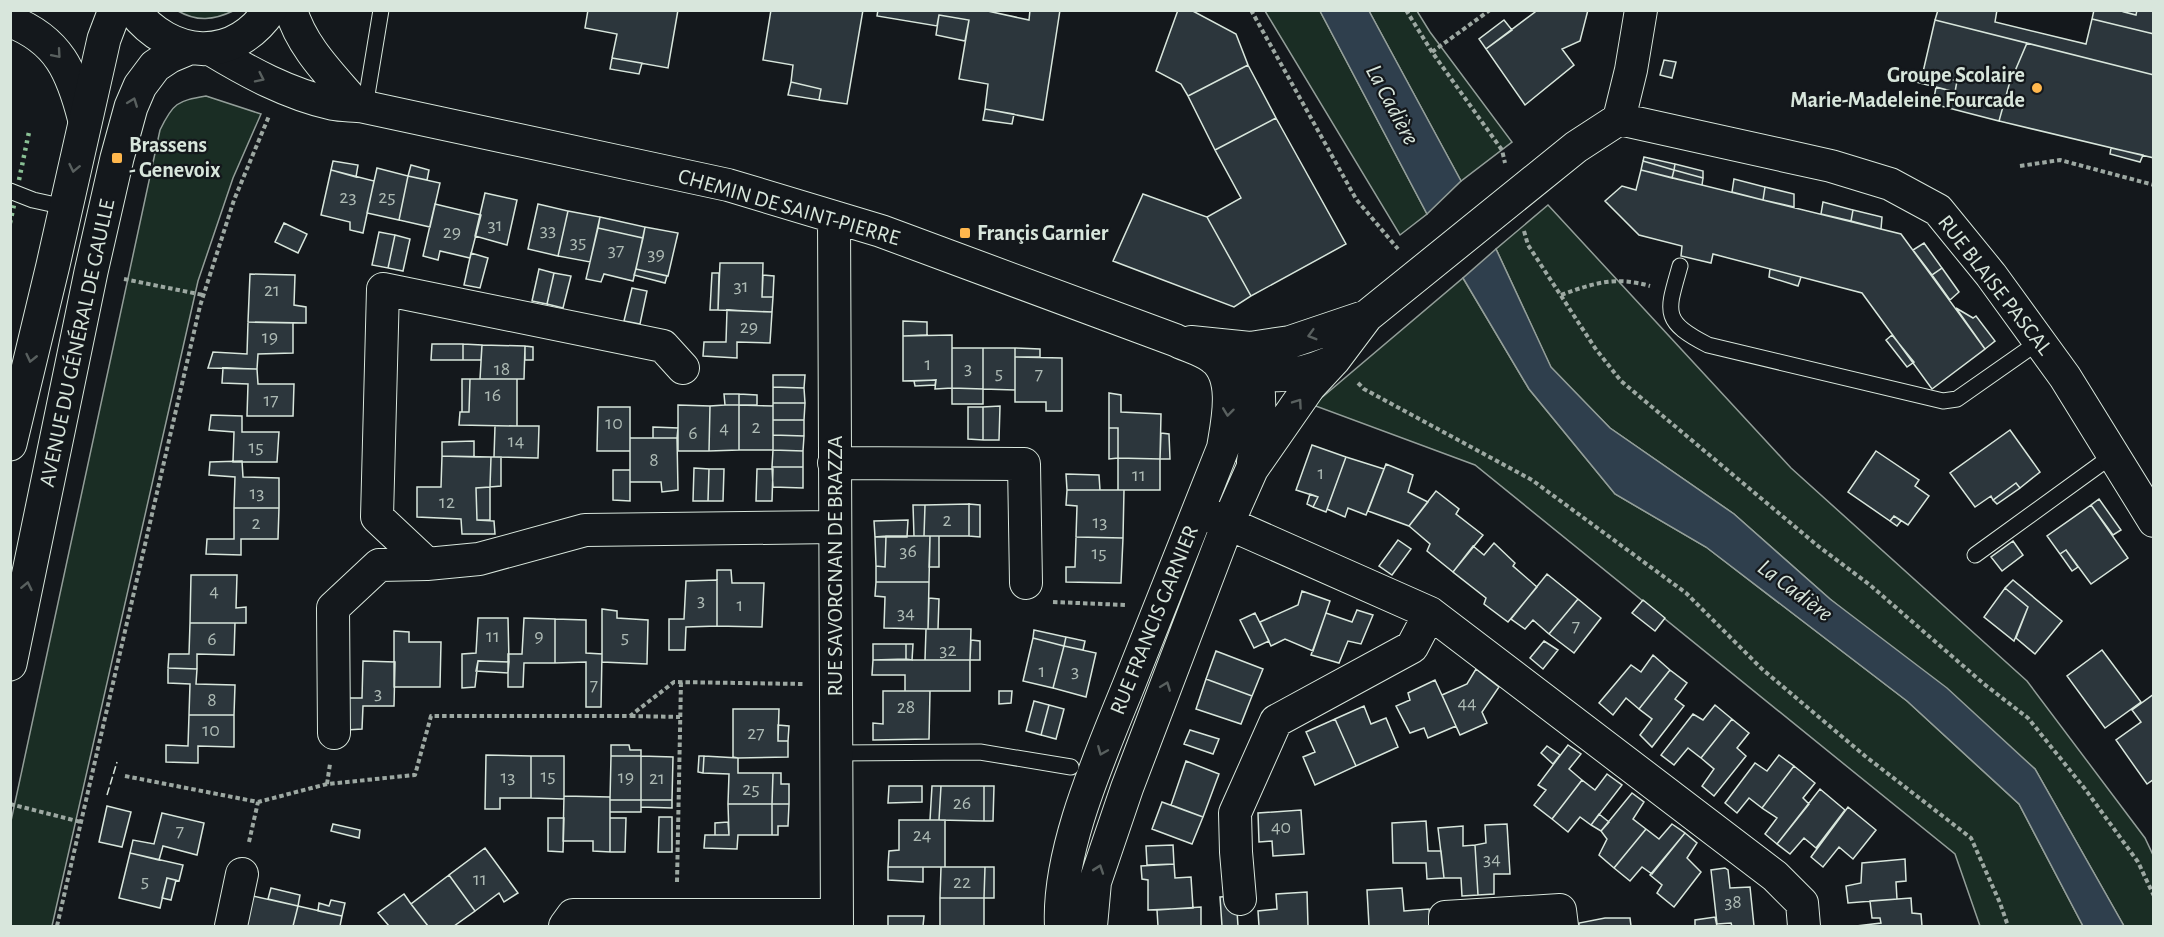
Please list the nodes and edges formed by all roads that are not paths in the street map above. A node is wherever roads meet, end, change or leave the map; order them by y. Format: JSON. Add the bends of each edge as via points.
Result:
{"nodes":[{"id":1,"x":115,"y":10,"type":"edge"},
{"id":2,"x":133,"y":10,"type":"edge"},
{"id":3,"x":270,"y":10,"type":"edge"},
{"id":4,"x":291,"y":10,"type":"edge"},
{"id":5,"x":381,"y":10,"type":"edge"},
{"id":6,"x":1641,"y":10,"type":"edge"},
{"id":7,"x":10,"y":21,"type":"edge"},
{"id":8,"x":199,"y":48,"type":"junction"},
{"id":9,"x":361,"y":107,"type":"junction"},
{"id":10,"x":84,"y":119,"type":"junction"},
{"id":11,"x":1619,"y":119,"type":"junction"},
{"id":12,"x":10,"y":191,"type":"edge"},
{"id":13,"x":65,"y":207,"type":"junction"},
{"id":14,"x":834,"y":217,"type":"junction"},
{"id":15,"x":1680,"y":266,"type":"dead end"},
{"id":16,"x":1367,"y":316,"type":"junction"},
{"id":17,"x":1175,"y":340,"type":"junction"},
{"id":18,"x":2040,"y":341,"type":"junction"},
{"id":19,"x":1214,"y":359,"type":"junction"},
{"id":20,"x":1334,"y":360,"type":"junction"},
{"id":21,"x":1254,"y":361,"type":"junction"},
{"id":22,"x":683,"y":368,"type":"dead end"},
{"id":23,"x":10,"y":444,"type":"edge"},
{"id":24,"x":2113,"y":455,"type":"junction"},
{"id":25,"x":834,"y":463,"type":"junction"},
{"id":26,"x":1252,"y":468,"type":"junction"},
{"id":27,"x":1198,"y":510,"type":"junction"},
{"id":28,"x":2154,"y":521,"type":"edge"},
{"id":29,"x":1228,"y":523,"type":"junction"},
{"id":30,"x":835,"y":527,"type":"junction"},
{"id":31,"x":1975,"y":555,"type":"dead end"},
{"id":32,"x":427,"y":564,"type":"junction"},
{"id":33,"x":1026,"y":583,"type":"road end"},
{"id":34,"x":1430,"y":612,"type":"junction"},
{"id":35,"x":10,"y":664,"type":"edge"},
{"id":36,"x":334,"y":733,"type":"dead end"},
{"id":37,"x":836,"y":753,"type":"junction"},
{"id":38,"x":1071,"y":767,"type":"dead end"},
{"id":39,"x":242,"y":874,"type":"road end"},
{"id":40,"x":1240,"y":898,"type":"dead end"},
{"id":41,"x":837,"y":921,"type":"edge"},
{"id":42,"x":231,"y":927,"type":"edge"},
{"id":43,"x":566,"y":927,"type":"edge"},
{"id":44,"x":1061,"y":927,"type":"edge"},
{"id":45,"x":1091,"y":927,"type":"edge"},
{"id":46,"x":1445,"y":927,"type":"edge"},
{"id":47,"x":1562,"y":927,"type":"edge"},
{"id":48,"x":1804,"y":927,"type":"edge"}],
"edges":[{"from":1,"to":10,"type":"street","name":"AVENUE DU GÉNÉRAL DE GAULLE"},
{"from":2,"to":8,"type":"street","via":[[148,28],[167,41]]},
{"from":3,"to":8,"type":"street","name":"AVENUE DU GÉNÉRAL DE GAULLE","via":[[248,35],[230,44]]},
{"from":4,"to":9,"type":"street","via":[[296,28],[310,49]]},
{"from":5,"to":9,"type":"lane"},
{"from":6,"to":11,"type":"street"},
{"from":7,"to":10,"type":"street","one_way":true,"via":[[26,27],[66,65]]},
{"from":8,"to":9,"type":"street","name":"CHEMIN DE SAINT-PIERRE","one_way":true,"via":[[285,89],[334,104]]},
{"from":35,"to":8,"type":"street","name":"AVENUE DU GÉNÉRAL DE GAULLE","one_way":true,"via":[[91,272],[130,108],[155,66]]},
{"from":9,"to":14,"type":"street","name":"CHEMIN DE SAINT-PIERRE","via":[[728,185]]},
{"from":10,"to":13,"type":"street","name":"AVENUE DU GÉNÉRAL DE GAULLE","one_way":true},
{"from":11,"to":16,"type":"street","via":[[1576,147]]},
{"from":11,"to":18,"type":"street","name":"RUE BLAISE PASCAL","via":[[1831,166],[1890,184],[1938,210]]},
{"from":12,"to":13,"type":"lane"},
{"from":13,"to":23,"type":"street","name":"AVENUE DU GÉNÉRAL DE GAULLE","one_way":true},
{"from":14,"to":17,"type":"street","name":"CHEMIN DE SAINT-PIERRE"},
{"from":14,"to":25,"type":"street","name":"RUE SAVORGNAN DE BRAZZA"},
{"from":15,"to":18,"type":"lane","via":[[1670,302],[1672,317],[1684,332],[1708,345],[1943,401],[1957,399]]},
{"from":16,"to":20,"type":"street"},
{"from":16,"to":21,"type":"street","one_way":true,"via":[[1290,342]]},
{"from":17,"to":19,"type":"street"},
{"from":17,"to":21,"type":"street"},
{"from":18,"to":24,"type":"street","name":"RUE BLAISE PASCAL"},
{"from":19,"to":21,"type":"street"},
{"from":19,"to":27,"type":"street","name":"RUE FRANCIS GARNIER","one_way":true,"via":[[1226,377],[1230,404],[1223,448]]},
{"from":20,"to":21,"type":"street","via":[[1290,376]]},
{"from":26,"to":20,"type":"street","one_way":true,"via":[[1309,387]]},
{"from":21,"to":26,"type":"street","via":[[1260,425]]},
{"from":22,"to":32,"type":"street","via":[[663,346],[383,289],[378,517]]},
{"from":24,"to":28,"type":"street","name":"RUE BLAISE PASCAL"},
{"from":24,"to":31,"type":"lane"},
{"from":25,"to":30,"type":"street","name":"RUE SAVORGNAN DE BRAZZA"},
{"from":25,"to":33,"type":"street","via":[[1024,464]]},
{"from":26,"to":29,"type":"street","name":"RUE FRANCIS GARNIER"},
{"from":27,"to":29,"type":"street"},
{"from":27,"to":44,"type":"street","name":"RUE FRANCIS GARNIER","one_way":true,"via":[[1094,770],[1065,869]]},
{"from":29,"to":34,"type":"street"},
{"from":45,"to":29,"type":"street","name":"RUE FRANCIS GARNIER","one_way":true,"via":[[1095,882]]},
{"from":30,"to":32,"type":"street","via":[[585,530],[479,559]]},
{"from":30,"to":37,"type":"street","name":"RUE SAVORGNAN DE BRAZZA"},
{"from":32,"to":36,"type":"street","via":[[379,565],[333,608]]},
{"from":34,"to":40,"type":"street","via":[[1412,647],[1276,721],[1235,813]]},
{"from":34,"to":48,"type":"street","via":[[1775,876],[1802,903]]},
{"from":37,"to":38,"type":"lane","via":[[980,752]]},
{"from":37,"to":41,"type":"street","name":"RUE SAVORGNAN DE BRAZZA"},
{"from":39,"to":42,"type":"street"},
{"from":41,"to":43,"type":"street","name":"RUE SAVORGNAN DE BRAZZA","via":[[573,915]]},
{"from":46,"to":47,"type":"street","via":[[1444,917],[1560,909]]}]}
